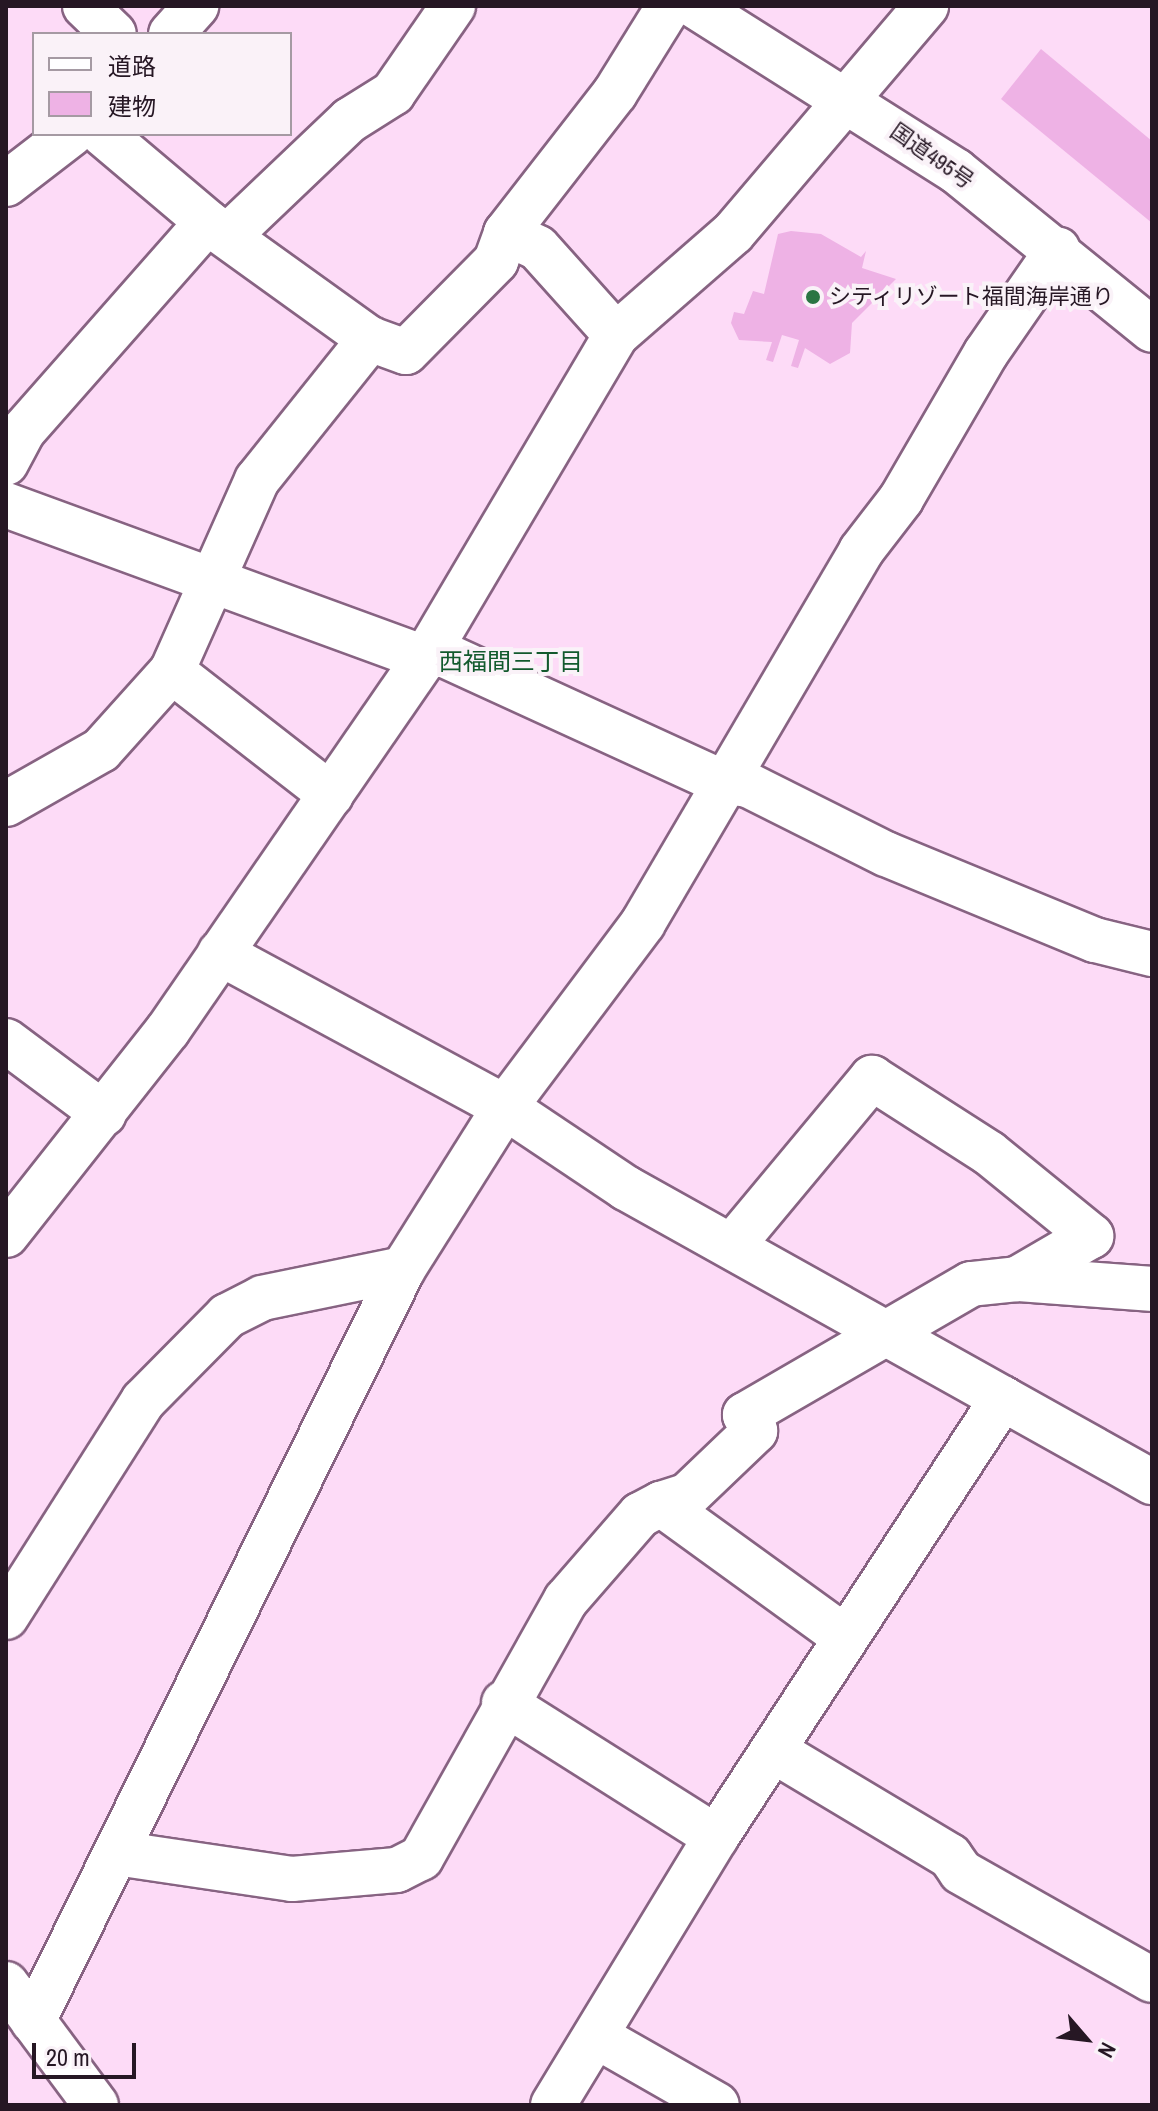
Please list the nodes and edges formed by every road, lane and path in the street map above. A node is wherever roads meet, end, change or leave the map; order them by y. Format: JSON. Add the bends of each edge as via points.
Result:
{"nodes":[{"id":1,"x":85,"y":6,"type":"edge"},
{"id":2,"x":196,"y":6,"type":"edge"},
{"id":3,"x":453,"y":6,"type":"edge"},
{"id":4,"x":669,"y":6,"type":"edge"},
{"id":5,"x":695,"y":6,"type":"edge"},
{"id":6,"x":926,"y":6,"type":"edge"},
{"id":7,"x":112,"y":32,"type":"edge"},
{"id":8,"x":173,"y":32,"type":"edge"},
{"id":9,"x":847,"y":98,"type":"junction"},
{"id":10,"x":68,"y":136,"type":"edge"},
{"id":11,"x":105,"y":136,"type":"edge"},
{"id":12,"x":6,"y":184,"type":"edge"},
{"id":13,"x":218,"y":229,"type":"junction"},
{"id":14,"x":506,"y":233,"type":"junction"},
{"id":15,"x":1058,"y":249,"type":"junction"},
{"id":16,"x":1152,"y":330,"type":"edge"},
{"id":17,"x":616,"y":335,"type":"junction"},
{"id":18,"x":370,"y":339,"type":"junction"},
{"id":19,"x":6,"y":463,"type":"edge"},
{"id":20,"x":6,"y":505,"type":"edge"},
{"id":21,"x":212,"y":581,"type":"junction"},
{"id":22,"x":425,"y":658,"type":"junction"},
{"id":23,"x":172,"y":671,"type":"junction"},
{"id":24,"x":720,"y":781,"type":"junction"},
{"id":25,"x":331,"y":795,"type":"junction"},
{"id":26,"x":6,"y":804,"type":"edge"},
{"id":27,"x":220,"y":953,"type":"junction"},
{"id":28,"x":1152,"y":954,"type":"edge"},
{"id":29,"x":6,"y":1041,"type":"edge"},
{"id":30,"x":505,"y":1107,"type":"junction"},
{"id":31,"x":104,"y":1114,"type":"junction"},
{"id":32,"x":6,"y":1235,"type":"edge"},
{"id":33,"x":732,"y":1246,"type":"junction"},
{"id":34,"x":403,"y":1269,"type":"junction"},
{"id":35,"x":1017,"y":1279,"type":"junction"},
{"id":36,"x":1152,"y":1289,"type":"edge"},
{"id":37,"x":889,"y":1333,"type":"junction"},
{"id":38,"x":1003,"y":1398,"type":"junction"},
{"id":39,"x":1152,"y":1482,"type":"edge"},
{"id":40,"x":661,"y":1504,"type":"junction"},
{"id":41,"x":6,"y":1617,"type":"edge"},
{"id":42,"x":845,"y":1637,"type":"junction"},
{"id":43,"x":504,"y":1703,"type":"junction"},
{"id":44,"x":776,"y":1752,"type":"junction"},
{"id":45,"x":716,"y":1837,"type":"junction"},
{"id":46,"x":116,"y":1853,"type":"junction"},
{"id":47,"x":1152,"y":1980,"type":"edge"},
{"id":48,"x":6,"y":1984,"type":"edge"},
{"id":49,"x":33,"y":2021,"type":"junction"},
{"id":50,"x":596,"y":2036,"type":"junction"},
{"id":51,"x":96,"y":2105,"type":"edge"},
{"id":52,"x":553,"y":2105,"type":"edge"},
{"id":53,"x":717,"y":2105,"type":"edge"}],
"edges":[{"from":1,"to":7,"type":"main road"},
{"from":2,"to":8,"type":"main road"},
{"from":3,"to":13,"type":"main road","via":[[393,93],[350,120]]},
{"from":4,"to":14,"type":"main road","via":[[615,93]]},
{"from":5,"to":9,"type":"main road","name":"国道495号"},
{"from":6,"to":9,"type":"main road"},
{"from":9,"to":15,"type":"main road","name":"国道495号"},
{"from":9,"to":17,"type":"main road","via":[[733,233]]},
{"from":10,"to":12,"type":"main road"},
{"from":11,"to":13,"type":"main road"},
{"from":13,"to":18,"type":"main road"},
{"from":13,"to":19,"type":"main road","via":[[23,431]]},
{"from":14,"to":17,"type":"main road","via":[[538,248]]},
{"from":14,"to":18,"type":"main road","via":[[496,261],[406,352]]},
{"from":15,"to":16,"type":"main road","name":"国道495号"},
{"from":15,"to":24,"type":"main road"},
{"from":17,"to":22,"type":"main road"},
{"from":18,"to":21,"type":"main road","via":[[257,480]]},
{"from":20,"to":21,"type":"main road"},
{"from":21,"to":22,"type":"main road"},
{"from":21,"to":23,"type":"main road"},
{"from":22,"to":24,"type":"main road","via":[[440,653]]},
{"from":22,"to":25,"type":"main road"},
{"from":23,"to":25,"type":"main road"},
{"from":23,"to":26,"type":"main road","via":[[101,750]]},
{"from":24,"to":28,"type":"main road","via":[[748,785],[886,854],[1095,940]]},
{"from":24,"to":30,"type":"main road","via":[[643,923]]},
{"from":25,"to":27,"type":"main road"},
{"from":27,"to":30,"type":"main road"},
{"from":27,"to":31,"type":"main road"},
{"from":29,"to":31,"type":"main road"},
{"from":30,"to":33,"type":"main road","via":[[626,1188]]},
{"from":30,"to":34,"type":"main road"},
{"from":31,"to":32,"type":"main road"},
{"from":33,"to":35,"type":"main road","via":[[872,1078],[989,1153],[1091,1236]]},
{"from":33,"to":37,"type":"main road"},
{"from":34,"to":41,"type":"main road","via":[[262,1298],[227,1316],[143,1401]]},
{"from":34,"to":46,"type":"main road","via":[[337,1391]]},
{"from":35,"to":36,"type":"main road"},
{"from":35,"to":37,"type":"main road","via":[[971,1284]]},
{"from":37,"to":38,"type":"main road"},
{"from":37,"to":40,"type":"main road","via":[[745,1415],[755,1431],[688,1495]]},
{"from":38,"to":39,"type":"main road"},
{"from":38,"to":42,"type":"main road"},
{"from":40,"to":42,"type":"main road"},
{"from":40,"to":43,"type":"main road","via":[[640,1515],[566,1600]]},
{"from":42,"to":44,"type":"main road"},
{"from":43,"to":45,"type":"main road"},
{"from":43,"to":46,"type":"main road","via":[[421,1858],[397,1870],[281,1878]]},
{"from":44,"to":45,"type":"main road"},
{"from":44,"to":47,"type":"main road","via":[[950,1856],[961,1872]]},
{"from":45,"to":50,"type":"main road"},
{"from":46,"to":49,"type":"main road"},
{"from":48,"to":49,"type":"main road"},
{"from":49,"to":51,"type":"main road"},
{"from":50,"to":52,"type":"main road"},
{"from":50,"to":53,"type":"main road"}]}
